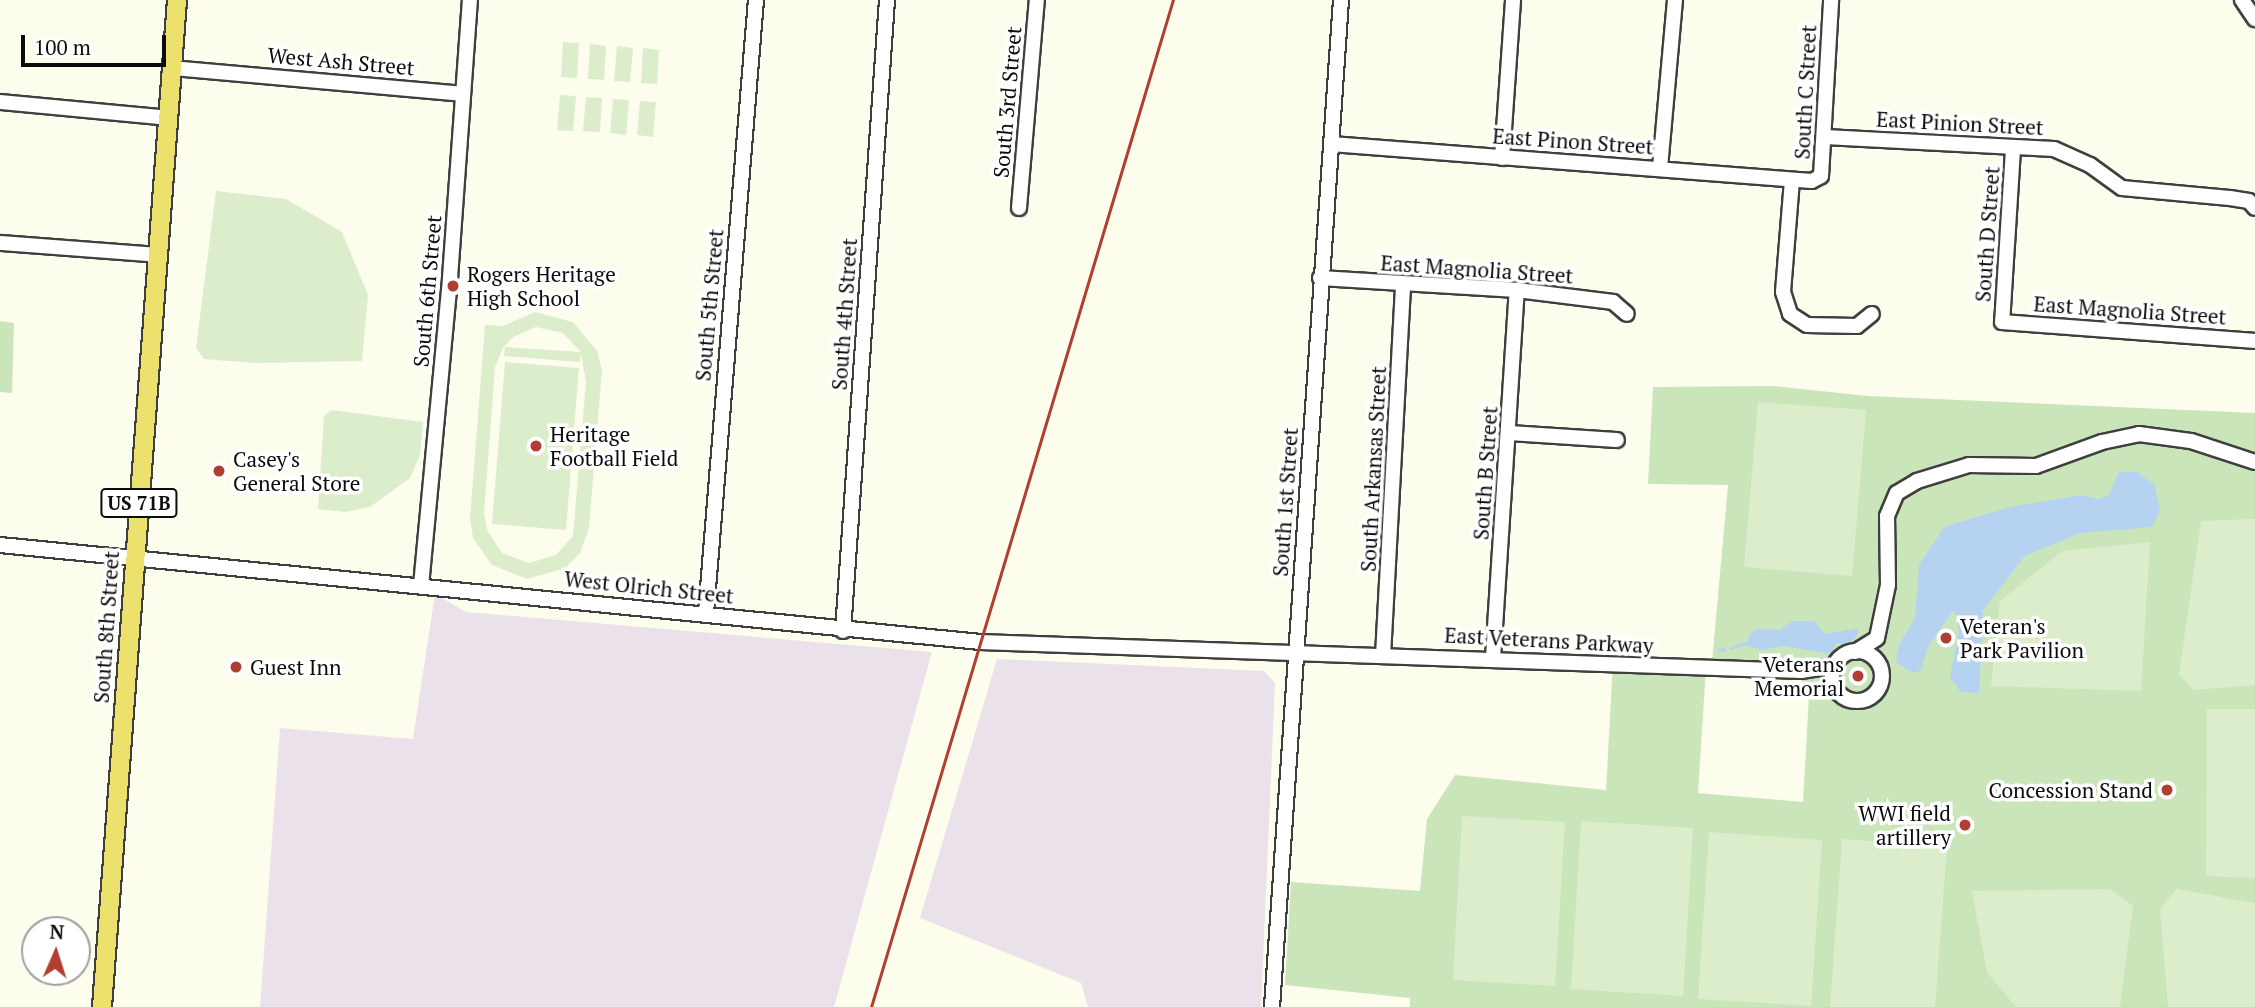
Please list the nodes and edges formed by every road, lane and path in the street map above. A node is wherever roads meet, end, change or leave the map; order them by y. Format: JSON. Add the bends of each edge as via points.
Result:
{"nodes":[{"id":1,"x":177,"y":0,"type":"edge"},
{"id":2,"x":470,"y":0,"type":"edge"},
{"id":3,"x":756,"y":0,"type":"edge"},
{"id":4,"x":887,"y":0,"type":"edge"},
{"id":5,"x":1037,"y":0,"type":"edge"},
{"id":6,"x":1341,"y":0,"type":"edge"},
{"id":7,"x":1513,"y":0,"type":"edge"},
{"id":8,"x":1675,"y":0,"type":"edge"},
{"id":9,"x":1831,"y":0,"type":"edge"},
{"id":10,"x":2242,"y":0,"type":"edge"},
{"id":11,"x":2255,"y":19,"type":"edge"},
{"id":12,"x":172,"y":68,"type":"junction"},
{"id":13,"x":463,"y":94,"type":"junction"},
{"id":14,"x":0,"y":102,"type":"edge"},
{"id":15,"x":167,"y":118,"type":"junction"},
{"id":16,"x":1825,"y":137,"type":"junction"},
{"id":17,"x":1331,"y":144,"type":"junction"},
{"id":18,"x":2013,"y":149,"type":"junction"},
{"id":19,"x":1502,"y":158,"type":"junction"},
{"id":20,"x":1660,"y":168,"type":"junction"},
{"id":21,"x":1792,"y":180,"type":"junction"},
{"id":22,"x":1812,"y":181,"type":"joint"},
{"id":23,"x":2252,"y":204,"type":"edge"},
{"id":24,"x":1019,"y":208,"type":"dead end"},
{"id":25,"x":0,"y":243,"type":"edge"},
{"id":26,"x":158,"y":255,"type":"junction"},
{"id":27,"x":1320,"y":278,"type":"junction"},
{"id":28,"x":1403,"y":285,"type":"junction"},
{"id":29,"x":1517,"y":289,"type":"junction"},
{"id":30,"x":1627,"y":314,"type":"dead end"},
{"id":31,"x":1871,"y":314,"type":"dead end"},
{"id":32,"x":2002,"y":322,"type":"joint"},
{"id":33,"x":2255,"y":341,"type":"edge"},
{"id":34,"x":1509,"y":433,"type":"junction"},
{"id":35,"x":1617,"y":440,"type":"dead end"},
{"id":36,"x":2255,"y":462,"type":"edge"},
{"id":37,"x":0,"y":545,"type":"edge"},
{"id":38,"x":134,"y":558,"type":"junction"},
{"id":39,"x":421,"y":586,"type":"junction"},
{"id":40,"x":706,"y":613,"type":"junction"},
{"id":41,"x":843,"y":631,"type":"junction"},
{"id":42,"x":1875,"y":640,"type":"junction"},
{"id":43,"x":1296,"y":652,"type":"junction"},
{"id":44,"x":1855,"y":652,"type":"junction"},
{"id":45,"x":1383,"y":656,"type":"junction"},
{"id":46,"x":1493,"y":658,"type":"junction"},
{"id":47,"x":1876,"y":660,"type":"junction"},
{"id":48,"x":1834,"y":666,"type":"junction"},
{"id":49,"x":1801,"y":671,"type":"junction"},
{"id":50,"x":1835,"y":688,"type":"junction"},
{"id":51,"x":102,"y":1007,"type":"edge"},
{"id":52,"x":1272,"y":1007,"type":"edge"}],
"edges":[{"from":1,"to":12,"type":"main road","name":"South 8th Street","number":"US 71B"},
{"from":2,"to":13,"type":"street","name":"South 6th Street"},
{"from":3,"to":40,"type":"street","name":"South 5th Street"},
{"from":4,"to":41,"type":"street","name":"South 4th Street"},
{"from":5,"to":24,"type":"street","name":"South 3rd Street"},
{"from":6,"to":17,"type":"street","name":"South 1st Street"},
{"from":7,"to":19,"type":"street"},
{"from":8,"to":20,"type":"street"},
{"from":9,"to":16,"type":"street","name":"South C Street"},
{"from":10,"to":11,"type":"street"},
{"from":12,"to":13,"type":"street","name":"West Ash Street"},
{"from":12,"to":15,"type":"main road","name":"South 8th Street","number":"US 71B"},
{"from":13,"to":39,"type":"street","name":"South 6th Street"},
{"from":14,"to":15,"type":"street"},
{"from":15,"to":26,"type":"main road","name":"South 8th Street","number":"US 71B"},
{"from":16,"to":18,"type":"street","name":"East Pinion Street"},
{"from":16,"to":22,"type":"street","name":"South C Street","via":[[1821,176]]},
{"from":17,"to":19,"type":"street","name":"East Pinon Street"},
{"from":17,"to":27,"type":"street","name":"South 1st Street"},
{"from":18,"to":23,"type":"street","name":"East Pinion Street","via":[[2054,149],[2090,164],[2122,188]]},
{"from":18,"to":32,"type":"street","name":"South D Street"},
{"from":19,"to":20,"type":"street","name":"East Pinon Street"},
{"from":20,"to":21,"type":"street","name":"East Pinon Street"},
{"from":21,"to":22,"type":"street","name":"East Pinon Street"},
{"from":21,"to":31,"type":"street","via":[[1783,292],[1790,314],[1807,325],[1857,326]]},
{"from":25,"to":26,"type":"street"},
{"from":26,"to":38,"type":"main road","name":"South 8th Street","number":"US 71B"},
{"from":27,"to":28,"type":"street","name":"East Magnolia Street"},
{"from":27,"to":43,"type":"street","name":"South 1st Street"},
{"from":28,"to":29,"type":"street","name":"East Magnolia Street"},
{"from":28,"to":45,"type":"street","name":"South Arkansas Street"},
{"from":29,"to":30,"type":"street","name":"East Magnolia Street","via":[[1613,302]]},
{"from":29,"to":34,"type":"street","name":"South B Street"},
{"from":32,"to":33,"type":"street","name":"East Magnolia Street"},
{"from":34,"to":35,"type":"street"},
{"from":34,"to":46,"type":"street","name":"South B Street"},
{"from":36,"to":42,"type":"street","via":[[2191,441],[2139,434],[2036,466],[1969,465],[1926,477],[1897,493],[1887,516],[1888,585]]},
{"from":37,"to":38,"type":"street","name":"West Olrich Street"},
{"from":38,"to":39,"type":"street","name":"West Olrich Street"},
{"from":38,"to":51,"type":"main road","name":"South 8th Street","number":"US 71B"},
{"from":39,"to":40,"type":"street","name":"West Olrich Street"},
{"from":40,"to":41,"type":"street","name":"West Olrich Street"},
{"from":41,"to":43,"type":"street","name":"West Olrich Street","via":[[1124,649]]},
{"from":42,"to":44,"type":"street","name":"East Veterans Parkway"},
{"from":42,"to":47,"type":"street"},
{"from":43,"to":45,"type":"street","name":"East Veterans Parkway"},
{"from":43,"to":52,"type":"street","name":"South 1st Street"},
{"from":44,"to":47,"type":"street"},
{"from":44,"to":48,"type":"street","name":"East Veterans Parkway"},
{"from":45,"to":46,"type":"street","name":"East Veterans Parkway"},
{"from":46,"to":49,"type":"street","name":"East Veterans Parkway"},
{"from":47,"to":50,"type":"street","name":"East Veterans Parkway","via":[[1882,680],[1870,698],[1848,699]]},
{"from":48,"to":49,"type":"street","name":"East Veterans Parkway"},
{"from":48,"to":50,"type":"street"},
{"from":49,"to":50,"type":"street","name":"East Veterans Parkway"}]}
